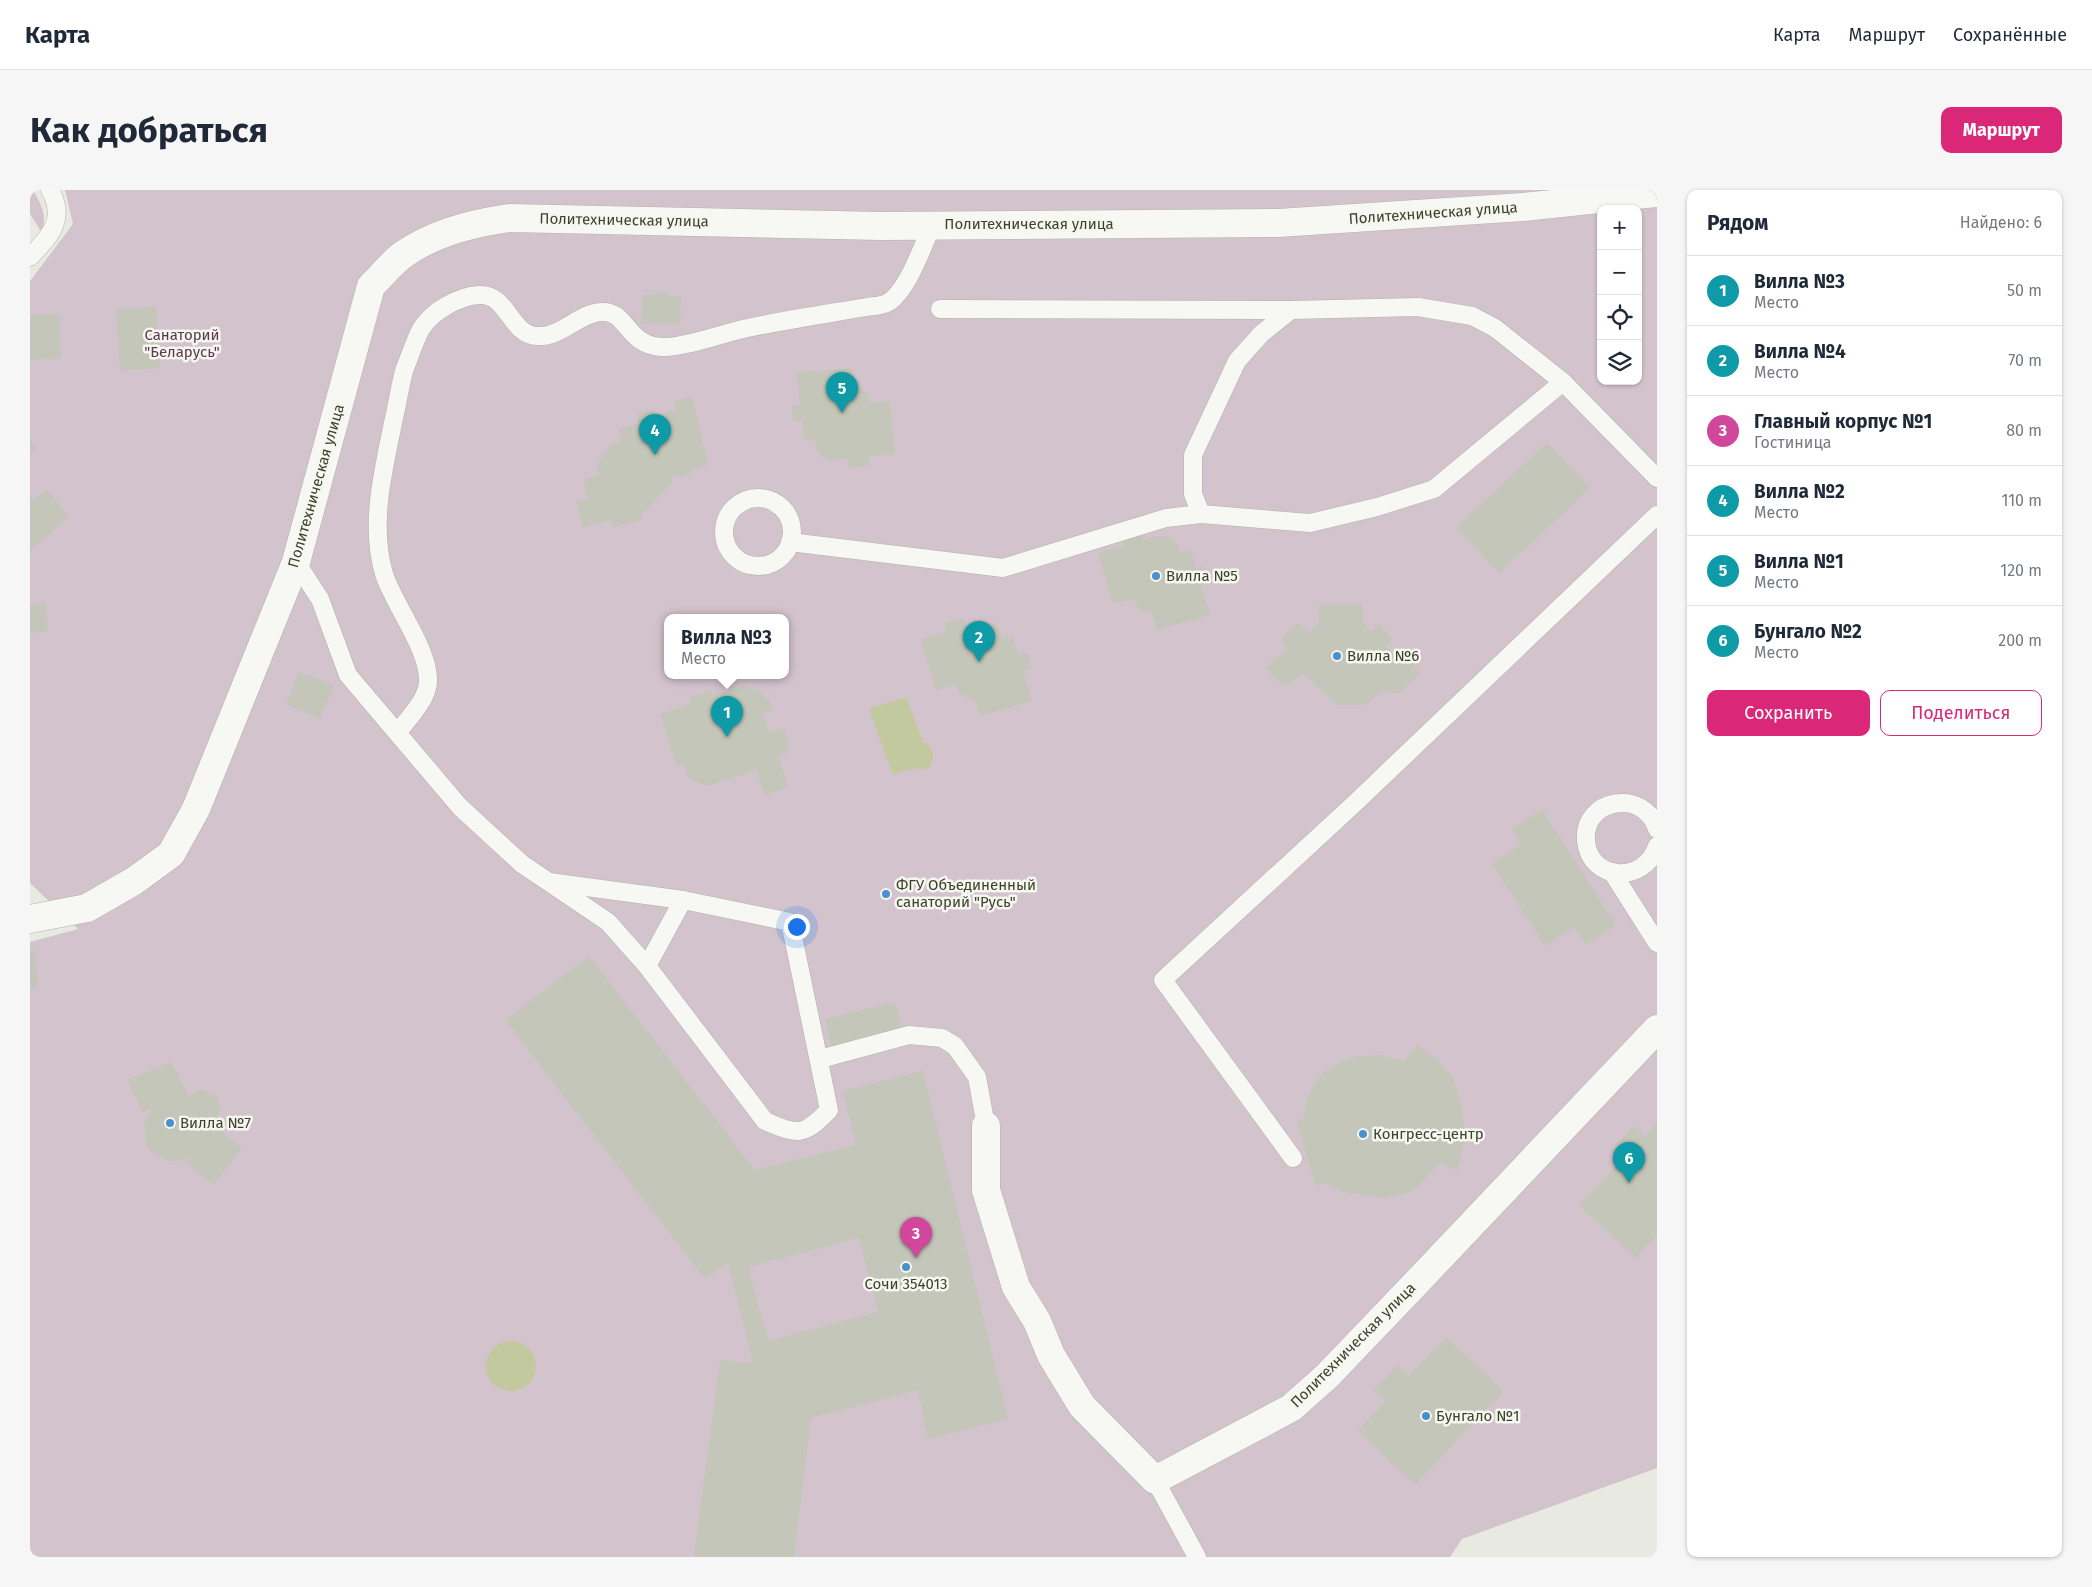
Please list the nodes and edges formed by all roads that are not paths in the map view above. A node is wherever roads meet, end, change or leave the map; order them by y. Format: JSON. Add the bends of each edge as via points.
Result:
{"nodes":[{"id":1,"x":50,"y":190,"type":"edge"},
{"id":2,"x":1657,"y":193,"type":"edge"},
{"id":3,"x":932,"y":224,"type":"junction"},
{"id":4,"x":30,"y":257,"type":"edge"},
{"id":5,"x":940,"y":309,"type":"dead end"},
{"id":6,"x":1291,"y":310,"type":"junction"},
{"id":7,"x":1563,"y":382,"type":"junction"},
{"id":8,"x":1657,"y":478,"type":"edge"},
{"id":9,"x":1201,"y":514,"type":"junction"},
{"id":10,"x":1657,"y":515,"type":"edge"},
{"id":11,"x":790,"y":542,"type":"dead end"},
{"id":12,"x":296,"y":562,"type":"junction"},
{"id":13,"x":398,"y":732,"type":"junction"},
{"id":14,"x":1657,"y":829,"type":"edge"},
{"id":15,"x":1657,"y":846,"type":"edge"},
{"id":16,"x":1612,"y":872,"type":"junction"},
{"id":17,"x":549,"y":882,"type":"junction"},
{"id":18,"x":682,"y":900,"type":"junction"},
{"id":19,"x":33,"y":916,"type":"edge"},
{"id":20,"x":1657,"y":943,"type":"edge"},
{"id":21,"x":647,"y":966,"type":"junction"},
{"id":22,"x":1657,"y":1029,"type":"edge"},
{"id":23,"x":820,"y":1058,"type":"junction"},
{"id":24,"x":986,"y":1126,"type":"joint"},
{"id":25,"x":1293,"y":1158,"type":"dead end"},
{"id":26,"x":1155,"y":1480,"type":"junction"},
{"id":27,"x":1197,"y":1557,"type":"edge"}],
"edges":[{"from":1,"to":4,"type":"lane","via":[[57,217],[52,234]]},
{"from":2,"to":3,"type":"street","name":"Политехническая улица","via":[[1523,207],[1278,222]]},
{"from":3,"to":12,"type":"street","name":"Политехническая улица","via":[[509,218],[471,224],[404,254],[371,286]]},
{"from":3,"to":13,"type":"lane","via":[[916,263],[898,294],[887,303],[746,328],[664,347],[639,341],[621,319],[610,312],[599,312],[550,334],[528,334],[516,326],[502,305],[492,297],[480,295],[450,302],[422,328],[402,380],[381,481],[378,534],[384,574],[421,652],[429,683],[424,696]]},
{"from":5,"to":6,"type":"lane"},
{"from":6,"to":7,"type":"lane","via":[[1418,307],[1472,316],[1495,328]]},
{"from":6,"to":9,"type":"lane","via":[[1261,334],[1237,361],[1193,455],[1193,494]]},
{"from":7,"to":8,"type":"lane"},
{"from":7,"to":9,"type":"lane","via":[[1434,489],[1310,523]]},
{"from":9,"to":11,"type":"lane","via":[[1166,518],[1003,568]]},
{"from":10,"to":25,"type":"lane","via":[[1354,804],[1163,980]]},
{"from":12,"to":13,"type":"lane","via":[[320,599],[348,675]]},
{"from":12,"to":19,"type":"street","name":"Политехническая улица","via":[[196,809],[171,854],[134,881],[87,908]]},
{"from":13,"to":17,"type":"lane","via":[[460,807],[522,864]]},
{"from":14,"to":16,"type":"lane","via":[[1650,815],[1632,803],[1618,802],[1599,810],[1590,821],[1586,842],[1594,861]]},
{"from":15,"to":16,"type":"lane","via":[[1650,860],[1640,869]]},
{"from":16,"to":20,"type":"lane"},
{"from":17,"to":18,"type":"lane"},
{"from":17,"to":21,"type":"lane","via":[[608,922]]},
{"from":18,"to":21,"type":"lane"},
{"from":18,"to":23,"type":"lane","via":[[790,922]]},
{"from":21,"to":23,"type":"lane","via":[[765,1121],[792,1132],[813,1127],[829,1110]]},
{"from":22,"to":26,"type":"street","name":"Политехническая улица","via":[[1327,1376],[1291,1408]]},
{"from":23,"to":24,"type":"lane","via":[[909,1035],[942,1038],[955,1046],[977,1077]]},
{"from":24,"to":26,"type":"street","via":[[986,1190],[1016,1287],[1082,1406]]},
{"from":26,"to":27,"type":"lane"}]}
